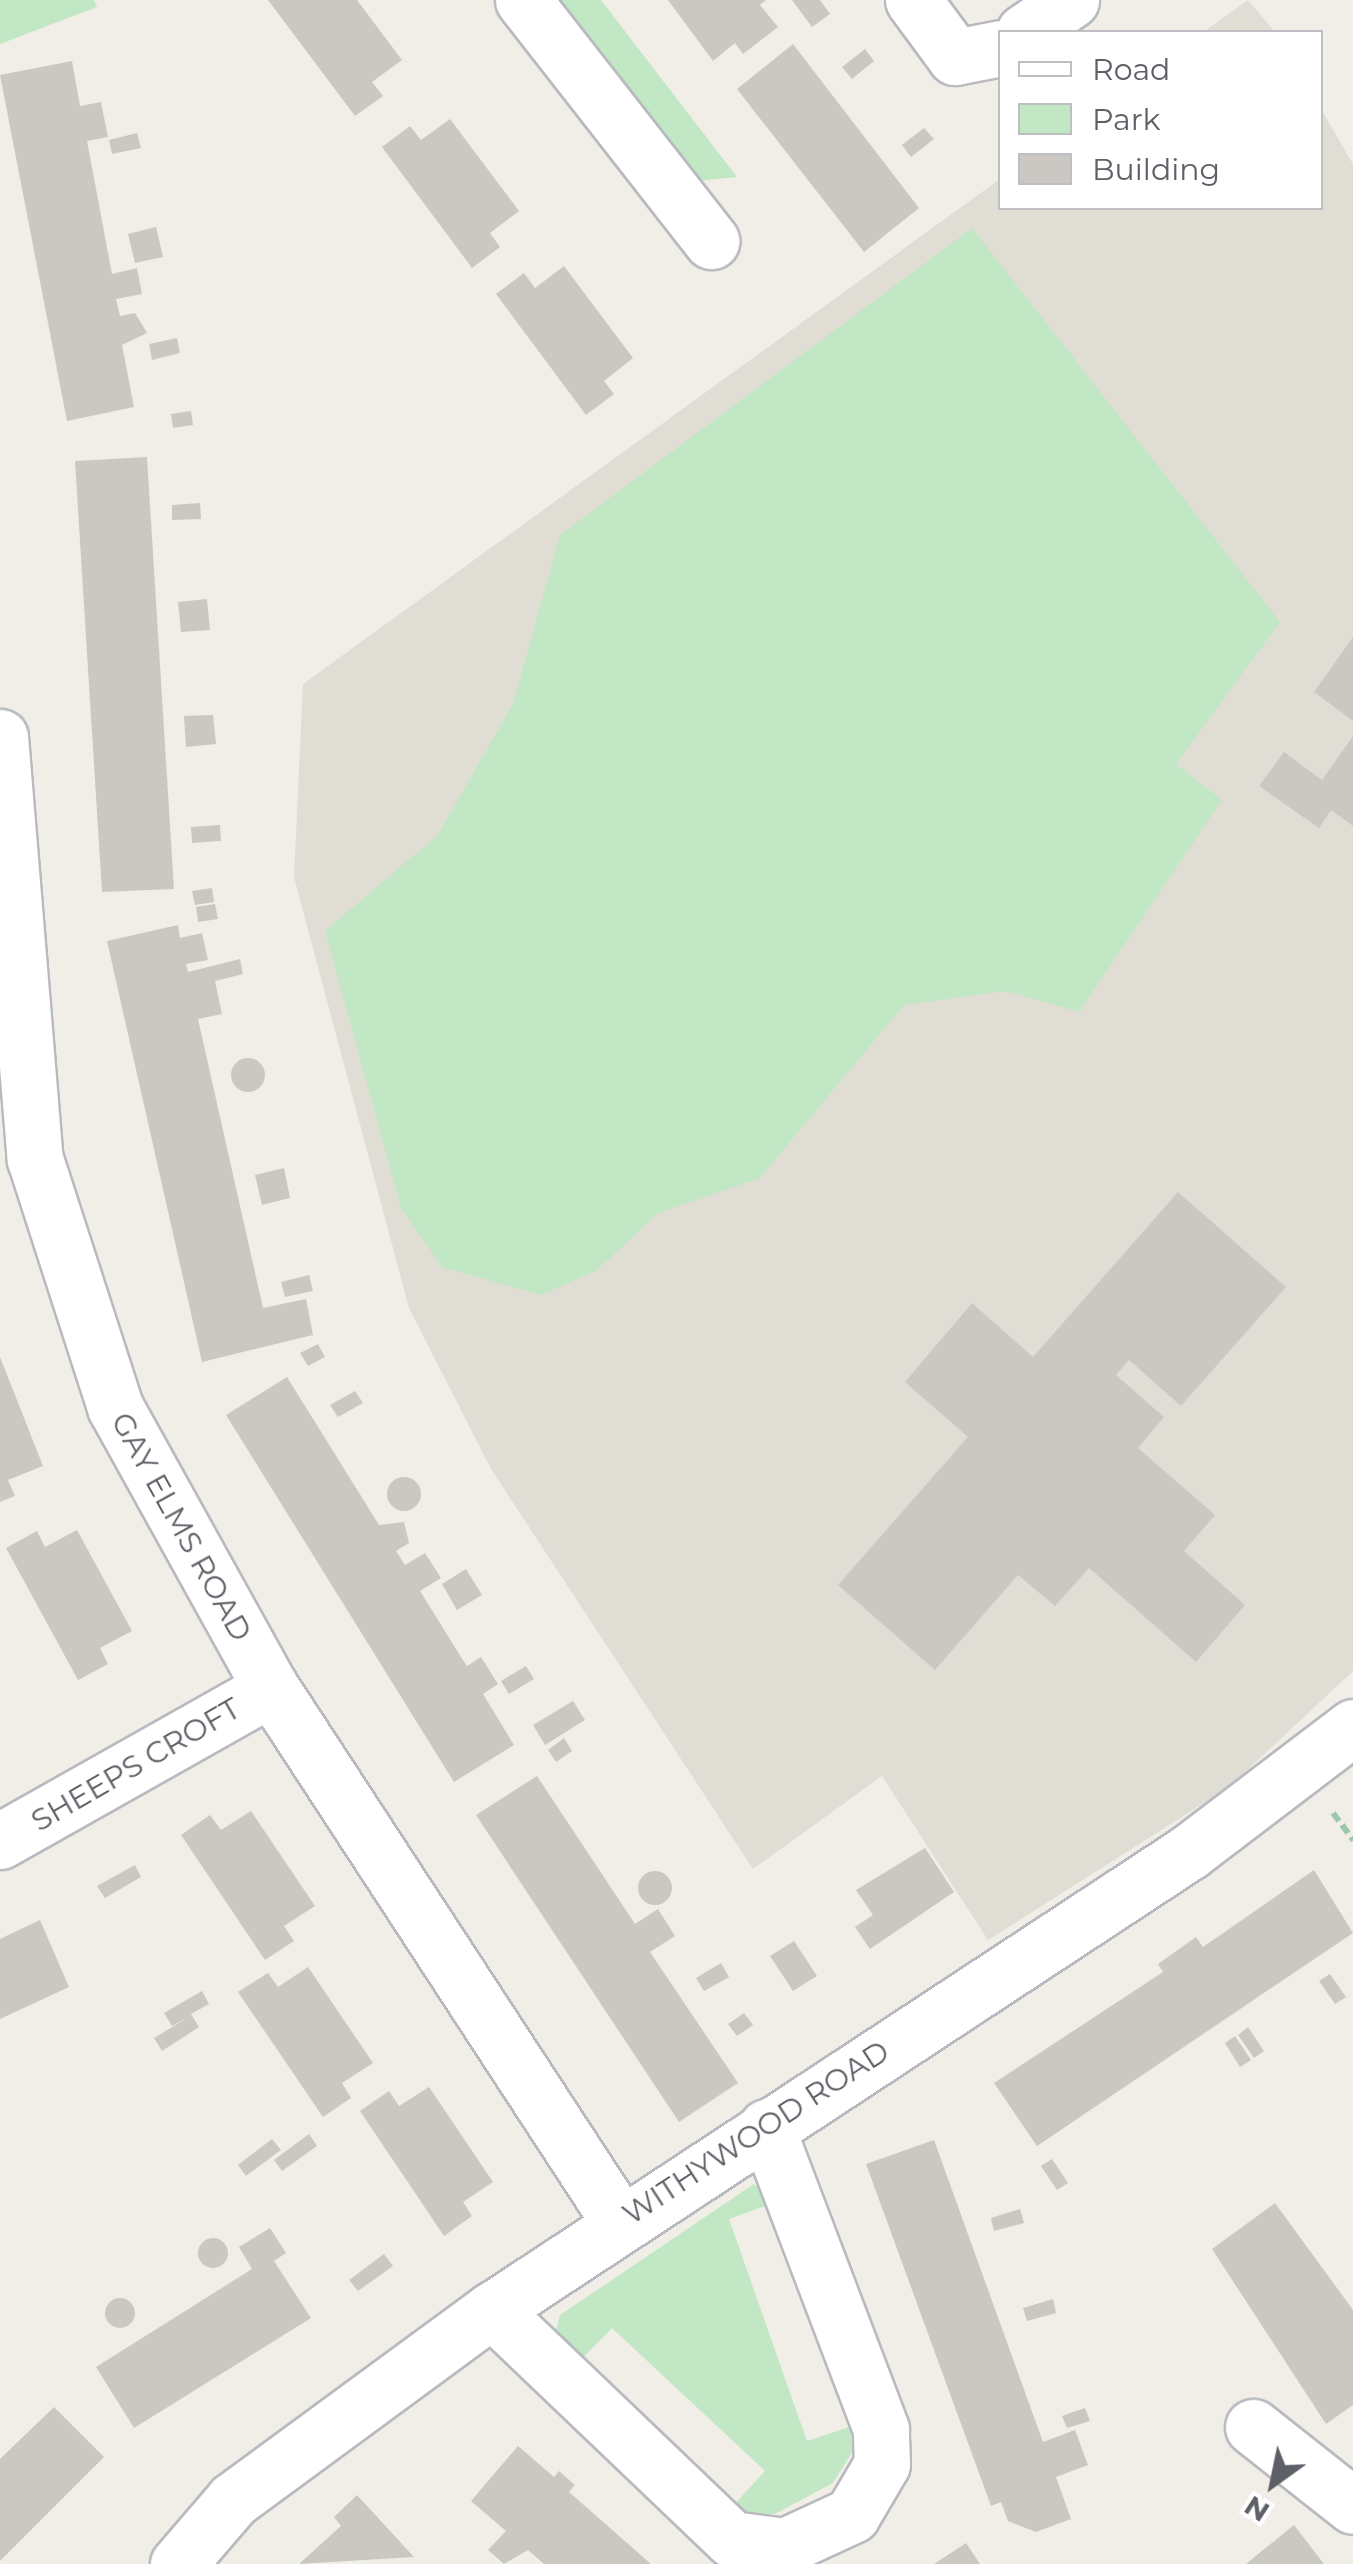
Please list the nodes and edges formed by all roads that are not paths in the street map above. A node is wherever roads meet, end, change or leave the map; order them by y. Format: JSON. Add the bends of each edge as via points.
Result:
{"nodes":[{"id":1,"x":523,"y":0,"type":"edge"},
{"id":2,"x":913,"y":0,"type":"edge"},
{"id":3,"x":1071,"y":0,"type":"edge"},
{"id":4,"x":1027,"y":30,"type":"edge"},
{"id":5,"x":998,"y":48,"type":"edge"},
{"id":6,"x":712,"y":241,"type":"dead end"},
{"id":7,"x":0,"y":736,"type":"edge"},
{"id":8,"x":271,"y":1688,"type":"junction"},
{"id":9,"x":1353,"y":1726,"type":"edge"},
{"id":10,"x":0,"y":1841,"type":"edge"},
{"id":11,"x":766,"y":2127,"type":"junction"},
{"id":12,"x":618,"y":2222,"type":"junction"},
{"id":13,"x":492,"y":2310,"type":"junction"},
{"id":14,"x":1253,"y":2427,"type":"dead end"},
{"id":15,"x":1353,"y":2506,"type":"edge"},
{"id":16,"x":178,"y":2564,"type":"edge"}],
"edges":[{"from":1,"to":6,"type":"street"},
{"from":2,"to":5,"type":"street","via":[[955,57]]},
{"from":3,"to":4,"type":"street"},
{"from":7,"to":8,"type":"street","name":"GAY ELMS ROAD","via":[[34,1159],[129,1440]]},
{"from":8,"to":10,"type":"street","name":"SHEEPS CROFT"},
{"from":8,"to":12,"type":"street","name":"GAY ELMS ROAD"},
{"from":9,"to":11,"type":"street","name":"WITHYWOOD ROAD","via":[[1189,1852]]},
{"from":11,"to":12,"type":"street","name":"WITHYWOOD ROAD"},
{"from":11,"to":13,"type":"street","via":[[880,2430],[882,2464],[852,2515],[785,2546],[732,2539]]},
{"from":12,"to":13,"type":"street","name":"WITHYWOOD ROAD"},
{"from":13,"to":16,"type":"street","name":"WITHYWOOD ROAD","via":[[234,2500]]},
{"from":14,"to":15,"type":"street"}]}
